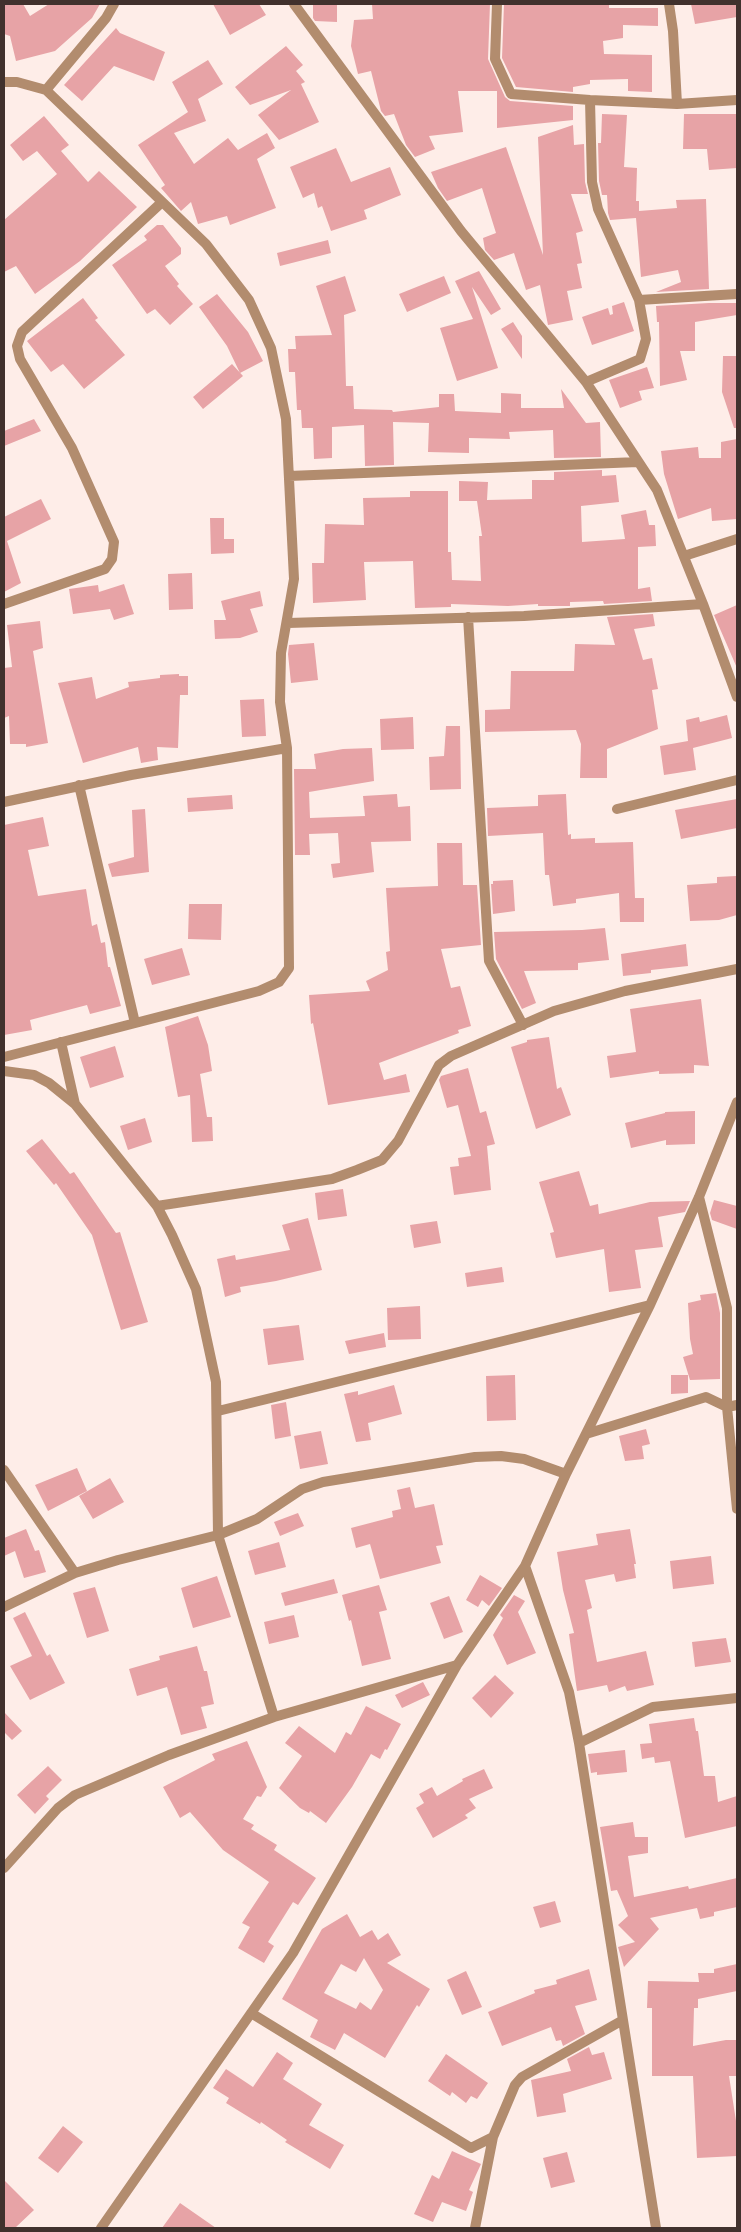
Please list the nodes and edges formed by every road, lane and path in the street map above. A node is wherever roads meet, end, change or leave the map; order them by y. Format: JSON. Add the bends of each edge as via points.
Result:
{"nodes":[{"id":1,"x":114,"y":4,"type":"edge"},
{"id":2,"x":294,"y":4,"type":"edge"},
{"id":3,"x":497,"y":4,"type":"edge"},
{"id":4,"x":669,"y":4,"type":"edge"},
{"id":5,"x":4,"y":82,"type":"edge"},
{"id":6,"x":46,"y":90,"type":"junction"},
{"id":7,"x":590,"y":100,"type":"junction"},
{"id":8,"x":737,"y":100,"type":"edge"},
{"id":9,"x":677,"y":104,"type":"junction"},
{"id":10,"x":161,"y":203,"type":"junction"},
{"id":11,"x":737,"y":294,"type":"edge"},
{"id":12,"x":639,"y":300,"type":"junction"},
{"id":13,"x":586,"y":382,"type":"junction"},
{"id":14,"x":638,"y":462,"type":"junction"},
{"id":15,"x":289,"y":476,"type":"junction"},
{"id":16,"x":737,"y":539,"type":"edge"},
{"id":17,"x":684,"y":556,"type":"junction"},
{"id":18,"x":4,"y":604,"type":"edge"},
{"id":19,"x":703,"y":604,"type":"junction"},
{"id":20,"x":468,"y":617,"type":"junction"},
{"id":21,"x":288,"y":623,"type":"junction"},
{"id":22,"x":737,"y":697,"type":"edge"},
{"id":23,"x":287,"y":748,"type":"junction"},
{"id":24,"x":737,"y":780,"type":"edge"},
{"id":25,"x":79,"y":785,"type":"junction"},
{"id":26,"x":4,"y":802,"type":"edge"},
{"id":27,"x":617,"y":808,"type":"dead end"},
{"id":28,"x":737,"y":969,"type":"edge"},
{"id":29,"x":134,"y":1023,"type":"junction"},
{"id":30,"x":523,"y":1025,"type":"junction"},
{"id":31,"x":61,"y":1042,"type":"junction"},
{"id":32,"x":4,"y":1057,"type":"edge"},
{"id":33,"x":4,"y":1071,"type":"edge"},
{"id":34,"x":737,"y":1102,"type":"edge"},
{"id":35,"x":75,"y":1104,"type":"junction"},
{"id":36,"x":699,"y":1197,"type":"junction"},
{"id":37,"x":157,"y":1206,"type":"junction"},
{"id":38,"x":650,"y":1305,"type":"junction"},
{"id":39,"x":732,"y":1406,"type":"edge"},
{"id":40,"x":218,"y":1411,"type":"junction"},
{"id":41,"x":586,"y":1434,"type":"junction"},
{"id":42,"x":4,"y":1470,"type":"edge"},
{"id":43,"x":566,"y":1474,"type":"junction"},
{"id":44,"x":737,"y":1509,"type":"edge"},
{"id":45,"x":218,"y":1535,"type":"junction"},
{"id":46,"x":525,"y":1566,"type":"junction"},
{"id":47,"x":75,"y":1573,"type":"junction"},
{"id":48,"x":4,"y":1607,"type":"edge"},
{"id":49,"x":457,"y":1665,"type":"junction"},
{"id":50,"x":737,"y":1698,"type":"edge"},
{"id":51,"x":274,"y":1717,"type":"junction"},
{"id":52,"x":579,"y":1743,"type":"junction"},
{"id":53,"x":4,"y":1868,"type":"edge"},
{"id":54,"x":251,"y":2013,"type":"junction"},
{"id":55,"x":623,"y":2020,"type":"junction"},
{"id":56,"x":493,"y":2137,"type":"junction"},
{"id":57,"x":101,"y":2228,"type":"edge"},
{"id":58,"x":475,"y":2228,"type":"edge"},
{"id":59,"x":656,"y":2228,"type":"edge"}],
"edges":[{"from":1,"to":6,"type":"street"},
{"from":2,"to":13,"type":"street","via":[[461,230]]},
{"from":3,"to":7,"type":"street","via":[[495,59],[511,94]]},
{"from":4,"to":9,"type":"street"},
{"from":5,"to":6,"type":"street"},
{"from":6,"to":10,"type":"street"},
{"from":7,"to":9,"type":"street"},
{"from":7,"to":12,"type":"street","via":[[592,182],[598,209]]},
{"from":8,"to":9,"type":"street"},
{"from":10,"to":15,"type":"street","via":[[206,244],[248,300],[271,348],[286,419]]},
{"from":10,"to":18,"type":"street","via":[[22,332],[17,346],[20,359],[72,448],[114,542],[112,559],[105,569]]},
{"from":11,"to":12,"type":"street"},
{"from":12,"to":13,"type":"street","via":[[646,339],[640,359]]},
{"from":13,"to":14,"type":"street"},
{"from":14,"to":15,"type":"street"},
{"from":14,"to":17,"type":"street","via":[[657,490]]},
{"from":15,"to":21,"type":"street","via":[[294,579]]},
{"from":16,"to":17,"type":"street"},
{"from":17,"to":19,"type":"street"},
{"from":19,"to":20,"type":"street"},
{"from":19,"to":22,"type":"street"},
{"from":20,"to":21,"type":"street"},
{"from":20,"to":30,"type":"street","via":[[489,961]]},
{"from":21,"to":23,"type":"street","via":[[281,653],[280,702]]},
{"from":23,"to":25,"type":"street"},
{"from":23,"to":29,"type":"street","via":[[289,968],[279,982],[259,991]]},
{"from":24,"to":27,"type":"street"},
{"from":25,"to":26,"type":"street"},
{"from":25,"to":29,"type":"street"},
{"from":28,"to":30,"type":"street","via":[[625,991],[554,1011]]},
{"from":29,"to":31,"type":"street"},
{"from":30,"to":37,"type":"street","via":[[451,1056],[439,1065],[398,1141],[382,1160],[332,1179]]},
{"from":31,"to":32,"type":"street"},
{"from":31,"to":35,"type":"street"},
{"from":33,"to":35,"type":"street","via":[[34,1075],[49,1082]]},
{"from":34,"to":36,"type":"street"},
{"from":35,"to":37,"type":"street"},
{"from":36,"to":38,"type":"street"},
{"from":36,"to":39,"type":"street","via":[[727,1308]]},
{"from":37,"to":40,"type":"street","via":[[196,1289],[216,1382]]},
{"from":38,"to":40,"type":"street"},
{"from":38,"to":41,"type":"street"},
{"from":39,"to":41,"type":"street","via":[[706,1397]]},
{"from":39,"to":44,"type":"street"},
{"from":40,"to":45,"type":"street"},
{"from":41,"to":43,"type":"street"},
{"from":42,"to":47,"type":"street"},
{"from":43,"to":45,"type":"street","via":[[524,1459],[501,1456],[475,1457],[323,1482],[302,1489],[257,1519]]},
{"from":43,"to":46,"type":"street"},
{"from":45,"to":47,"type":"street"},
{"from":45,"to":51,"type":"street"},
{"from":46,"to":49,"type":"street"},
{"from":46,"to":52,"type":"street","via":[[569,1692]]},
{"from":47,"to":48,"type":"street"},
{"from":49,"to":51,"type":"street"},
{"from":49,"to":54,"type":"street","via":[[293,1954]]},
{"from":50,"to":52,"type":"street","via":[[653,1706]]},
{"from":51,"to":53,"type":"street","via":[[169,1755],[75,1795],[58,1808]]},
{"from":52,"to":55,"type":"street"},
{"from":54,"to":56,"type":"street","via":[[471,2148]]},
{"from":54,"to":57,"type":"street"},
{"from":55,"to":56,"type":"street","via":[[522,2077],[515,2085]]},
{"from":55,"to":59,"type":"street"},
{"from":56,"to":58,"type":"street"}]}
